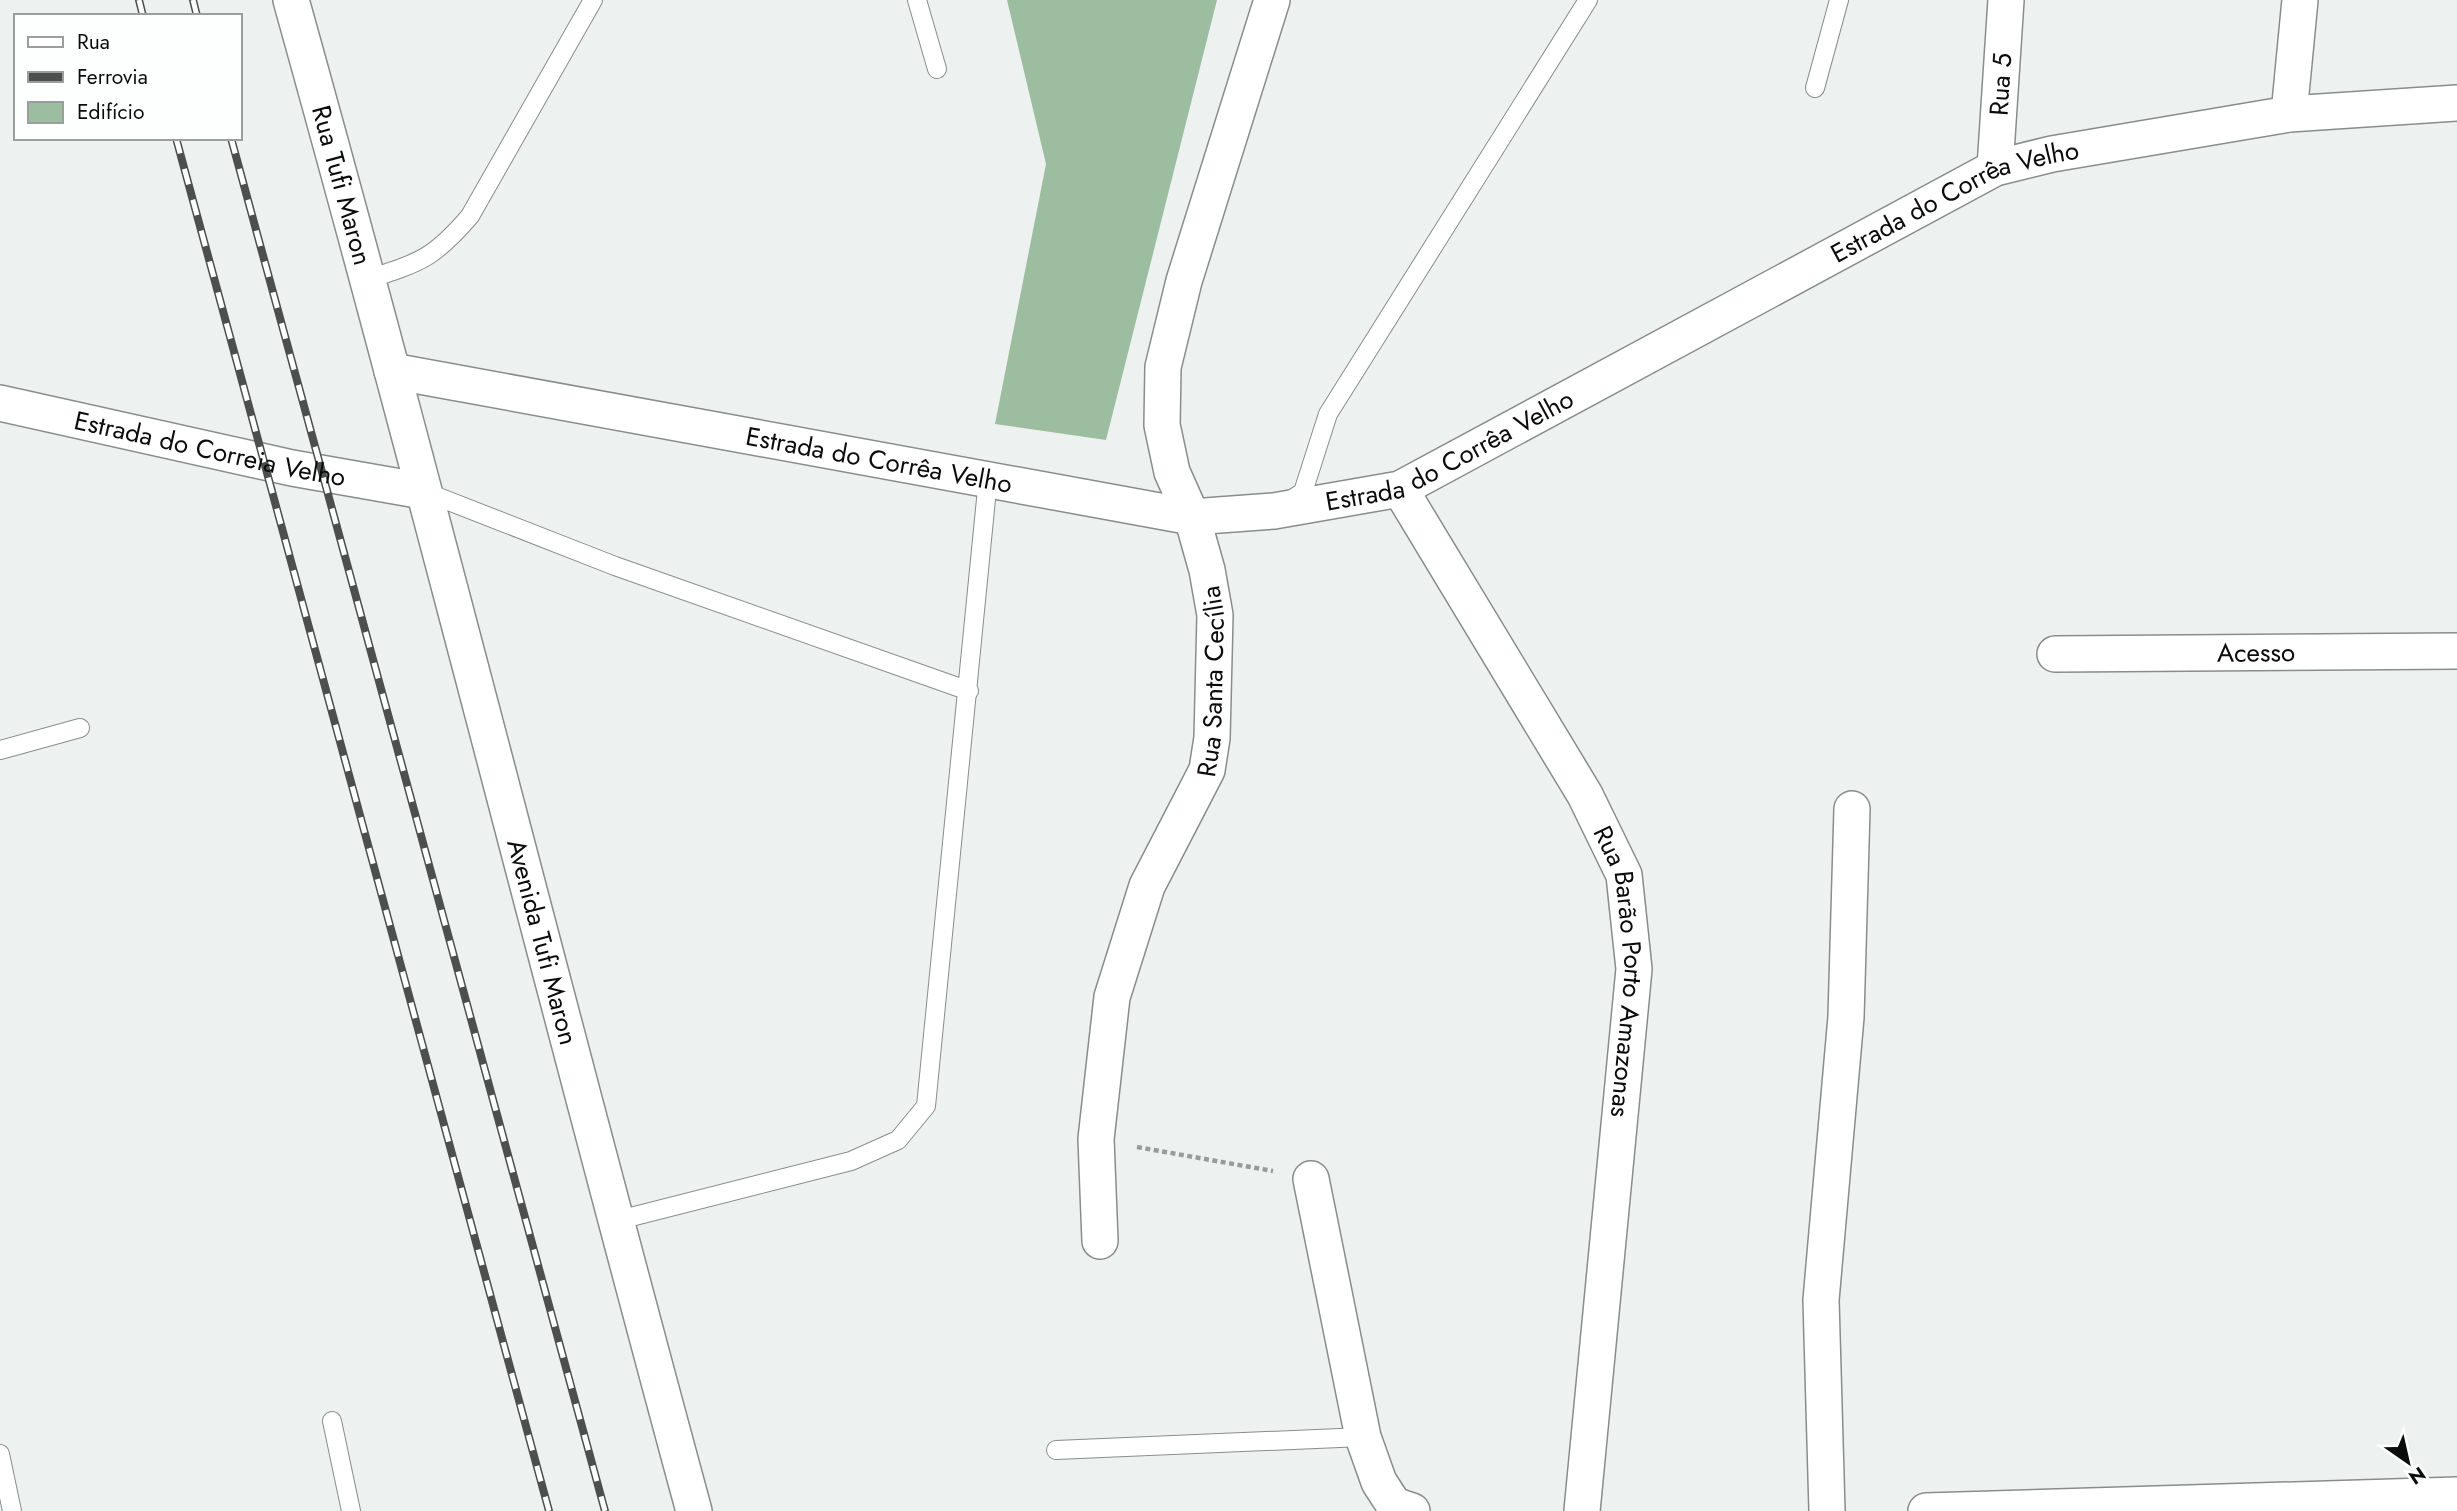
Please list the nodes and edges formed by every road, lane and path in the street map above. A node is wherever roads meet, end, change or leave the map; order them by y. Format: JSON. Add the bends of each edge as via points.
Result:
{"nodes":[{"id":1,"x":291,"y":0,"type":"edge"},
{"id":2,"x":593,"y":0,"type":"edge"},
{"id":3,"x":918,"y":0,"type":"edge"},
{"id":4,"x":1272,"y":0,"type":"edge"},
{"id":5,"x":1588,"y":0,"type":"edge"},
{"id":6,"x":1839,"y":0,"type":"edge"},
{"id":7,"x":2006,"y":0,"type":"edge"},
{"id":8,"x":2300,"y":0,"type":"edge"},
{"id":9,"x":937,"y":69,"type":"dead end"},
{"id":10,"x":1815,"y":88,"type":"dead end"},
{"id":11,"x":2457,"y":103,"type":"edge"},
{"id":12,"x":2289,"y":114,"type":"junction"},
{"id":13,"x":1995,"y":168,"type":"junction"},
{"id":14,"x":369,"y":279,"type":"junction"},
{"id":15,"x":392,"y":371,"type":"junction"},
{"id":16,"x":0,"y":403,"type":"edge"},
{"id":17,"x":988,"y":480,"type":"junction"},
{"id":18,"x":1400,"y":489,"type":"junction"},
{"id":19,"x":423,"y":491,"type":"junction"},
{"id":20,"x":1274,"y":511,"type":"junction"},
{"id":21,"x":1192,"y":517,"type":"junction"},
{"id":22,"x":2457,"y":651,"type":"edge"},
{"id":23,"x":2055,"y":654,"type":"dead end"},
{"id":24,"x":968,"y":691,"type":"junction"},
{"id":25,"x":80,"y":728,"type":"dead end"},
{"id":26,"x":0,"y":750,"type":"edge"},
{"id":27,"x":1852,"y":809,"type":"dead end"},
{"id":28,"x":1096,"y":1139,"type":"junction"},
{"id":29,"x":1311,"y":1179,"type":"joint"},
{"id":30,"x":615,"y":1221,"type":"junction"},
{"id":31,"x":1100,"y":1241,"type":"dead end"},
{"id":32,"x":332,"y":1421,"type":"dead end"},
{"id":33,"x":1363,"y":1437,"type":"junction"},
{"id":34,"x":1056,"y":1450,"type":"dead end"},
{"id":35,"x":0,"y":1454,"type":"edge"},
{"id":36,"x":2443,"y":1500,"type":"edge"},
{"id":37,"x":12,"y":1511,"type":"edge"},
{"id":38,"x":351,"y":1511,"type":"edge"},
{"id":39,"x":694,"y":1511,"type":"edge"},
{"id":40,"x":1412,"y":1511,"type":"edge"},
{"id":41,"x":1582,"y":1511,"type":"edge"},
{"id":42,"x":1827,"y":1511,"type":"edge"},
{"id":43,"x":1926,"y":1511,"type":"edge"}],
"edges":[{"from":1,"to":14,"type":"street","name":"Rua Tufi Maron"},
{"from":2,"to":14,"type":"lane","via":[[470,216],[445,246],[418,263]]},
{"from":3,"to":9,"type":"lane"},
{"from":4,"to":21,"type":"street","name":"Rua Santa Cecília","via":[[1184,281],[1164,367],[1162,425],[1172,471]]},
{"from":5,"to":20,"type":"lane","via":[[1328,414],[1303,492]]},
{"from":6,"to":10,"type":"lane"},
{"from":7,"to":13,"type":"street","name":"Rua 5"},
{"from":8,"to":12,"type":"street"},
{"from":11,"to":12,"type":"street","name":"Estrada do Corrêa Velho"},
{"from":12,"to":13,"type":"street","name":"Estrada do Corrêa Velho"},
{"from":13,"to":18,"type":"street","name":"Estrada do Corrêa Velho"},
{"from":14,"to":15,"type":"street","name":"Rua Tufi Maron"},
{"from":15,"to":17,"type":"street","name":"Estrada do Corrêa Velho"},
{"from":15,"to":19,"type":"street","name":"Avenida Tufi Maron"},
{"from":16,"to":19,"type":"street","name":"Estrada do Correia Velho","via":[[272,464]]},
{"from":17,"to":21,"type":"street","name":"Estrada do Corrêa Velho"},
{"from":17,"to":24,"type":"lane"},
{"from":18,"to":20,"type":"street","name":"Estrada do Corrêa Velho"},
{"from":18,"to":41,"type":"street","name":"Rua Barão Porto Amazonas","via":[[1585,795],[1624,875],[1634,969]]},
{"from":19,"to":24,"type":"lane","via":[[615,566]]},
{"from":19,"to":30,"type":"street","name":"Avenida Tufi Maron"},
{"from":20,"to":21,"type":"street","name":"Estrada do Corrêa Velho"},
{"from":21,"to":28,"type":"street","name":"Rua Santa Cecília","via":[[1215,615],[1212,738],[1207,770],[1147,886],[1112,997]]},
{"from":22,"to":23,"type":"street","name":"Acesso"},
{"from":24,"to":30,"type":"lane","via":[[926,1106],[898,1140],[851,1161]]},
{"from":25,"to":26,"type":"lane"},
{"from":27,"to":42,"type":"street","via":[[1846,1017],[1821,1300]]},
{"from":28,"to":29,"type":"path"},
{"from":28,"to":31,"type":"street","name":"Rua Santa Cecília"},
{"from":29,"to":33,"type":"street"},
{"from":30,"to":39,"type":"street","name":"Avenida Tufi Maron"},
{"from":32,"to":38,"type":"lane"},
{"from":33,"to":34,"type":"lane"},
{"from":33,"to":40,"type":"street","via":[[1379,1482],[1394,1505]]},
{"from":35,"to":37,"type":"lane"},
{"from":36,"to":43,"type":"street"}]}
